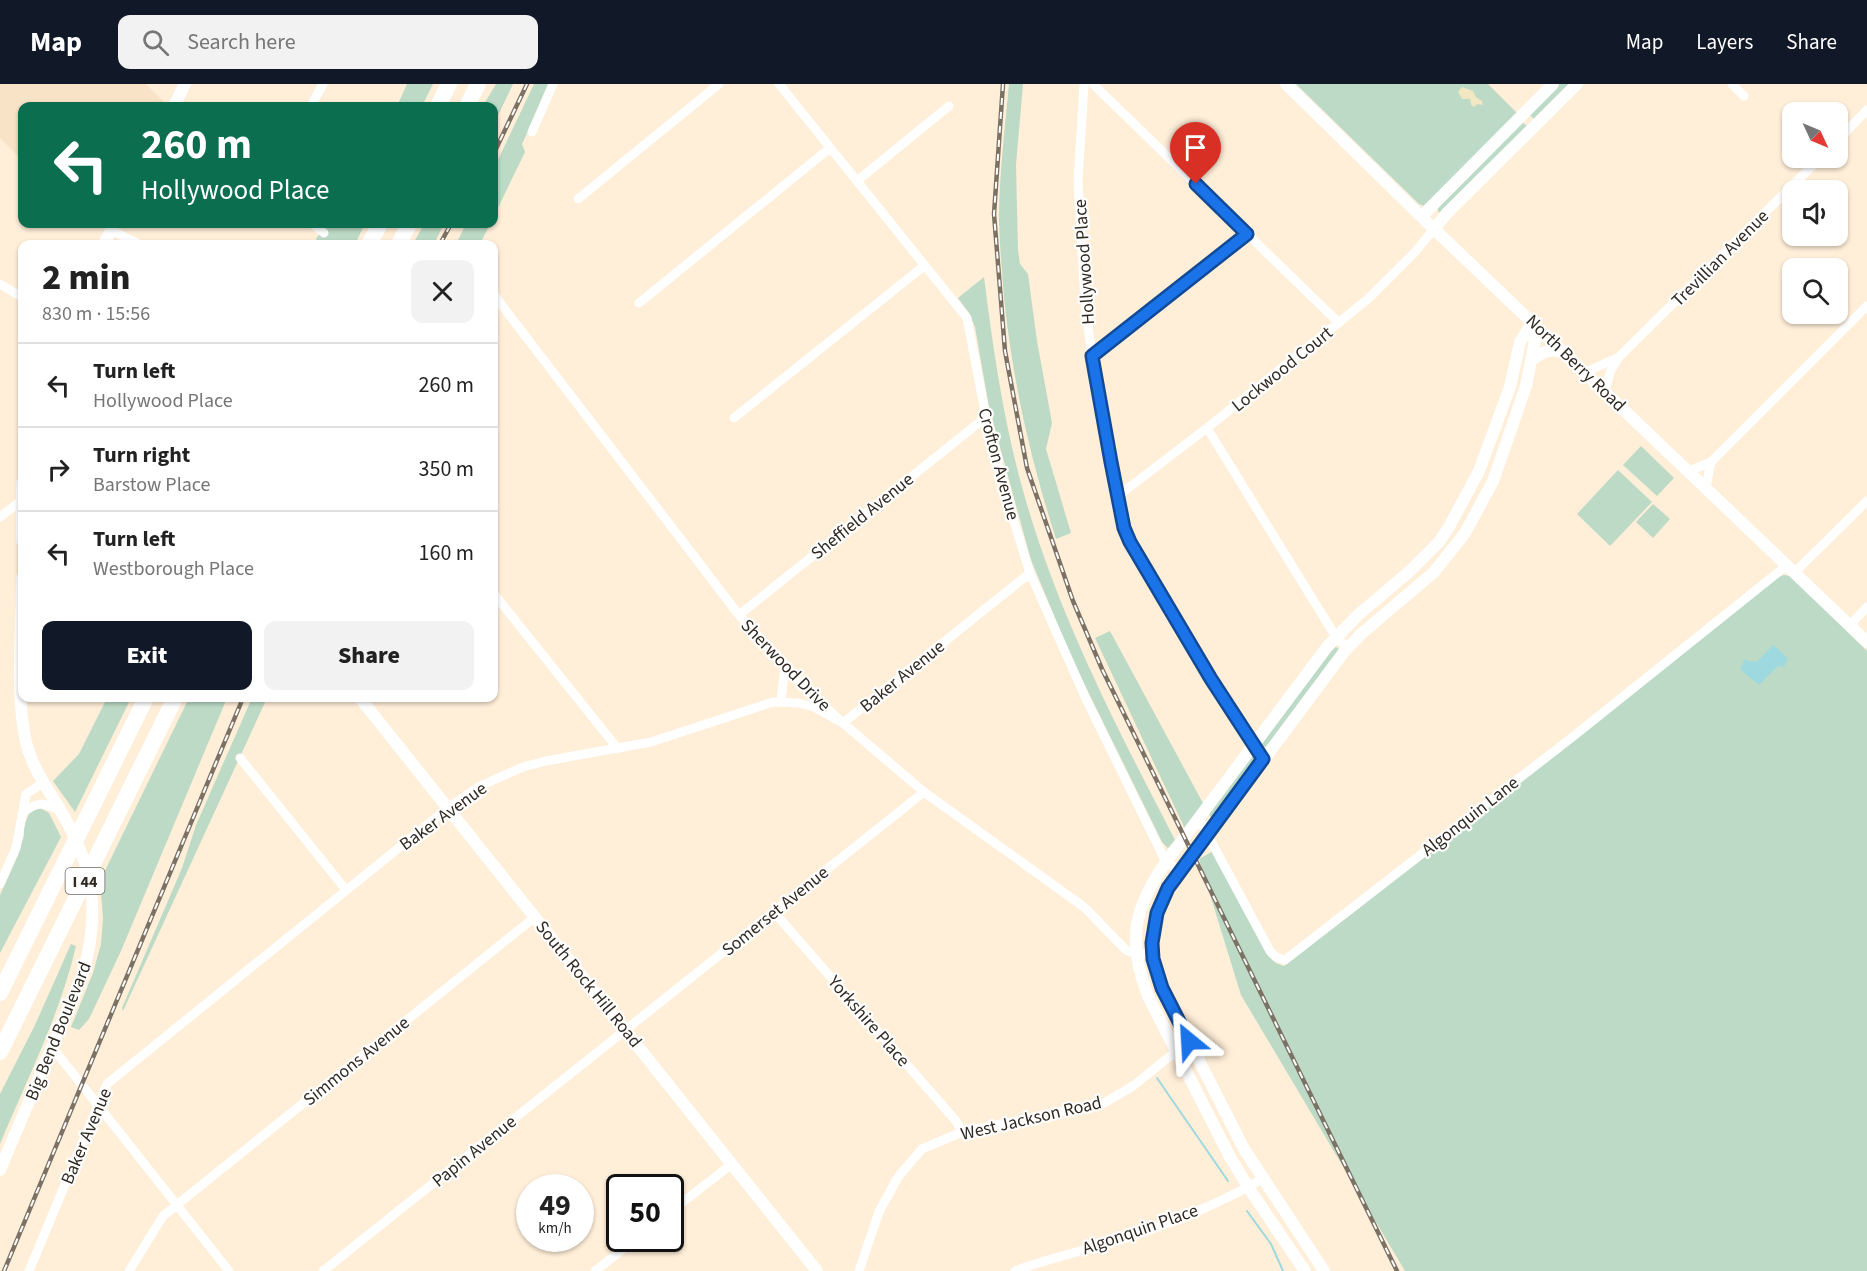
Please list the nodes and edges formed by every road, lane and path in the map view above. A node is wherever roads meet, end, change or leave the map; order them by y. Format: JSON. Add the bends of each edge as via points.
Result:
{"nodes":[{"id":1,"x":185,"y":84,"type":"edge"},
{"id":2,"x":322,"y":84,"type":"edge"},
{"id":3,"x":449,"y":84,"type":"edge"},
{"id":4,"x":478,"y":84,"type":"edge"},
{"id":5,"x":553,"y":84,"type":"edge"},
{"id":6,"x":719,"y":84,"type":"edge"},
{"id":7,"x":779,"y":84,"type":"edge"},
{"id":8,"x":1084,"y":84,"type":"edge"},
{"id":9,"x":1094,"y":84,"type":"edge"},
{"id":10,"x":1286,"y":84,"type":"edge"},
{"id":11,"x":1553,"y":84,"type":"edge"},
{"id":12,"x":1577,"y":84,"type":"edge"},
{"id":13,"x":1732,"y":84,"type":"edge"},
{"id":14,"x":1744,"y":96,"type":"dead end"},
{"id":15,"x":176,"y":102,"type":"edge"},
{"id":16,"x":313,"y":102,"type":"edge"},
{"id":17,"x":440,"y":102,"type":"edge"},
{"id":18,"x":469,"y":102,"type":"edge"},
{"id":19,"x":949,"y":106,"type":"dead end"},
{"id":20,"x":1867,"y":110,"type":"edge"},
{"id":21,"x":1523,"y":114,"type":"junction"},
{"id":22,"x":1535,"y":125,"type":"junction"},
{"id":23,"x":1848,"y":130,"type":"edge"},
{"id":24,"x":532,"y":132,"type":"dead end"},
{"id":25,"x":830,"y":148,"type":"junction"},
{"id":26,"x":1810,"y":168,"type":"edge"},
{"id":27,"x":857,"y":181,"type":"junction"},
{"id":28,"x":578,"y":199,"type":"dead end"},
{"id":29,"x":1422,"y":216,"type":"junction"},
{"id":30,"x":115,"y":228,"type":"edge"},
{"id":31,"x":318,"y":228,"type":"edge"},
{"id":32,"x":1434,"y":229,"type":"junction"},
{"id":33,"x":324,"y":233,"type":"dead end"},
{"id":34,"x":1247,"y":234,"type":"junction"},
{"id":35,"x":133,"y":240,"type":"edge"},
{"id":36,"x":924,"y":266,"type":"junction"},
{"id":37,"x":0,"y":284,"type":"edge"},
{"id":38,"x":18,"y":295,"type":"edge"},
{"id":39,"x":498,"y":300,"type":"edge"},
{"id":40,"x":639,"y":303,"type":"dead end"},
{"id":41,"x":1867,"y":306,"type":"edge"},
{"id":42,"x":1533,"y":322,"type":"junction"},
{"id":43,"x":1339,"y":323,"type":"junction"},
{"id":44,"x":1566,"y":353,"type":"junction"},
{"id":45,"x":1092,"y":356,"type":"junction"},
{"id":46,"x":1619,"y":357,"type":"junction"},
{"id":47,"x":1532,"y":360,"type":"junction"},
{"id":48,"x":1586,"y":372,"type":"junction"},
{"id":49,"x":1605,"y":391,"type":"junction"},
{"id":50,"x":986,"y":417,"type":"junction"},
{"id":51,"x":734,"y":418,"type":"dead end"},
{"id":52,"x":1498,"y":419,"type":"junction"},
{"id":53,"x":1513,"y":425,"type":"junction"},
{"id":54,"x":1207,"y":428,"type":"junction"},
{"id":55,"x":1711,"y":462,"type":"junction"},
{"id":56,"x":1689,"y":471,"type":"junction"},
{"id":57,"x":1706,"y":487,"type":"junction"},
{"id":58,"x":1468,"y":495,"type":"junction"},
{"id":59,"x":1118,"y":496,"type":"junction"},
{"id":60,"x":1867,"y":501,"type":"edge"},
{"id":61,"x":18,"y":503,"type":"edge"},
{"id":62,"x":1483,"y":503,"type":"junction"},
{"id":63,"x":0,"y":517,"type":"edge"},
{"id":64,"x":1790,"y":570,"type":"junction"},
{"id":65,"x":1030,"y":573,"type":"junction"},
{"id":66,"x":498,"y":599,"type":"edge"},
{"id":67,"x":1867,"y":608,"type":"edge"},
{"id":68,"x":739,"y":615,"type":"junction"},
{"id":69,"x":1850,"y":625,"type":"junction"},
{"id":70,"x":1336,"y":637,"type":"junction"},
{"id":71,"x":1867,"y":642,"type":"edge"},
{"id":72,"x":1348,"y":648,"type":"junction"},
{"id":73,"x":785,"y":666,"type":"junction"},
{"id":74,"x":781,"y":701,"type":"junction"},
{"id":75,"x":21,"y":702,"type":"edge"},
{"id":76,"x":144,"y":702,"type":"edge"},
{"id":77,"x":173,"y":702,"type":"edge"},
{"id":78,"x":363,"y":702,"type":"edge"},
{"id":79,"x":843,"y":723,"type":"junction"},
{"id":80,"x":1254,"y":744,"type":"junction"},
{"id":81,"x":618,"y":749,"type":"junction"},
{"id":82,"x":240,"y":759,"type":"dead end"},
{"id":83,"x":1263,"y":759,"type":"junction"},
{"id":84,"x":43,"y":783,"type":"junction"},
{"id":85,"x":924,"y":792,"type":"junction"},
{"id":86,"x":58,"y":807,"type":"junction"},
{"id":87,"x":448,"y":808,"type":"junction"},
{"id":88,"x":22,"y":813,"type":"junction"},
{"id":89,"x":1198,"y":819,"type":"junction"},
{"id":90,"x":1208,"y":833,"type":"junction"},
{"id":91,"x":1166,"y":862,"type":"junction"},
{"id":92,"x":1180,"y":871,"type":"junction"},
{"id":93,"x":0,"y":884,"type":"edge"},
{"id":94,"x":346,"y":890,"type":"junction"},
{"id":95,"x":774,"y":912,"type":"junction"},
{"id":96,"x":535,"y":917,"type":"junction"},
{"id":97,"x":1152,"y":952,"type":"junction"},
{"id":98,"x":1136,"y":954,"type":"junction"},
{"id":99,"x":0,"y":993,"type":"edge"},
{"id":100,"x":625,"y":1030,"type":"junction"},
{"id":101,"x":1189,"y":1041,"type":"junction"},
{"id":102,"x":52,"y":1047,"type":"junction"},
{"id":103,"x":0,"y":1052,"type":"edge"},
{"id":104,"x":1176,"y":1052,"type":"junction"},
{"id":105,"x":97,"y":1106,"type":"junction"},
{"id":106,"x":962,"y":1132,"type":"junction"},
{"id":107,"x":732,"y":1164,"type":"junction"},
{"id":108,"x":0,"y":1170,"type":"edge"},
{"id":109,"x":1262,"y":1179,"type":"junction"},
{"id":110,"x":1248,"y":1187,"type":"junction"},
{"id":111,"x":684,"y":1201,"type":"edge"},
{"id":112,"x":177,"y":1205,"type":"junction"},
{"id":113,"x":619,"y":1252,"type":"edge"},
{"id":114,"x":29,"y":1271,"type":"edge"},
{"id":115,"x":129,"y":1271,"type":"edge"},
{"id":116,"x":229,"y":1271,"type":"edge"},
{"id":117,"x":323,"y":1271,"type":"edge"},
{"id":118,"x":595,"y":1271,"type":"edge"},
{"id":119,"x":818,"y":1271,"type":"edge"},
{"id":120,"x":859,"y":1271,"type":"edge"},
{"id":121,"x":1015,"y":1271,"type":"edge"},
{"id":122,"x":1305,"y":1271,"type":"edge"},
{"id":123,"x":1324,"y":1271,"type":"edge"}],
"edges":[{"from":1,"to":15,"type":"main road"},
{"from":2,"to":16,"type":"street"},
{"from":3,"to":17,"type":"highway"},
{"from":4,"to":18,"type":"highway"},
{"from":5,"to":24,"type":"street"},
{"from":6,"to":28,"type":"street"},
{"from":7,"to":25,"type":"street","name":"Crofton Avenue"},
{"from":8,"to":45,"type":"street","name":"Hollywood Place","via":[[1078,191]]},
{"from":9,"to":34,"type":"street"},
{"from":10,"to":29,"type":"main road","name":"North Berry Road"},
{"from":11,"to":21,"type":"main road"},
{"from":12,"to":22,"type":"main road"},
{"from":13,"to":14,"type":"street"},
{"from":19,"to":27,"type":"street"},
{"from":20,"to":23,"type":"street"},
{"from":21,"to":22,"type":"main road"},
{"from":21,"to":29,"type":"main road"},
{"from":22,"to":32,"type":"main road"},
{"from":25,"to":27,"type":"street","name":"Crofton Avenue"},
{"from":25,"to":40,"type":"street"},
{"from":26,"to":46,"type":"street","name":"Trevillian Avenue"},
{"from":27,"to":36,"type":"street","name":"Crofton Avenue"},
{"from":29,"to":32,"type":"main road","name":"North Berry Road"},
{"from":30,"to":35,"type":"street"},
{"from":31,"to":33,"type":"street"},
{"from":32,"to":42,"type":"main road","name":"North Berry Road"},
{"from":32,"to":43,"type":"street","name":"Lockwood Court","via":[[1377,291]]},
{"from":34,"to":43,"type":"street"},
{"from":34,"to":45,"type":"street"},
{"from":36,"to":50,"type":"street","name":"Crofton Avenue","via":[[967,318]]},
{"from":36,"to":51,"type":"street"},
{"from":37,"to":38,"type":"street"},
{"from":39,"to":68,"type":"street","name":"Sherwood Drive"},
{"from":41,"to":55,"type":"street"},
{"from":42,"to":44,"type":"main road","name":"North Berry Road"},
{"from":42,"to":47,"type":"main road"},
{"from":42,"to":52,"type":"main road","via":[[1520,342]]},
{"from":43,"to":54,"type":"street","name":"Lockwood Court"},
{"from":44,"to":47,"type":"main road","via":[[1548,350]]},
{"from":44,"to":48,"type":"main road","name":"North Berry Road"},
{"from":45,"to":59,"type":"street","name":"Hollywood Place"},
{"from":46,"to":48,"type":"street","name":"Trevillian Avenue"},
{"from":46,"to":49,"type":"street","name":"Trevillian Avenue"},
{"from":47,"to":53,"type":"main road"},
{"from":48,"to":49,"type":"main road","name":"North Berry Road"},
{"from":49,"to":56,"type":"main road","name":"North Berry Road"},
{"from":50,"to":65,"type":"street","name":"Crofton Avenue"},
{"from":50,"to":68,"type":"street","name":"Sheffield Avenue"},
{"from":52,"to":53,"type":"main road"},
{"from":52,"to":58,"type":"main road"},
{"from":53,"to":62,"type":"main road"},
{"from":54,"to":59,"type":"street","name":"Lockwood Court"},
{"from":54,"to":70,"type":"street"},
{"from":55,"to":56,"type":"street"},
{"from":55,"to":57,"type":"street"},
{"from":56,"to":57,"type":"main road","name":"North Berry Road"},
{"from":57,"to":64,"type":"main road","name":"North Berry Road"},
{"from":58,"to":62,"type":"main road"},
{"from":58,"to":70,"type":"main road","via":[[1428,554]]},
{"from":59,"to":80,"type":"street","name":"Hollywood Place","via":[[1124,528],[1136,555]]},
{"from":60,"to":64,"type":"street"},
{"from":61,"to":63,"type":"street"},
{"from":62,"to":72,"type":"main road","via":[[1434,572]]},
{"from":64,"to":69,"type":"main road","name":"North Berry Road"},
{"from":64,"to":90,"type":"street","name":"Algonquin Lane","via":[[1289,958],[1282,960],[1270,951]]},
{"from":65,"to":79,"type":"street","name":"Baker Avenue"},
{"from":65,"to":91,"type":"street","name":"Crofton Avenue"},
{"from":66,"to":81,"type":"street"},
{"from":67,"to":69,"type":"street"},
{"from":68,"to":73,"type":"street","name":"Sherwood Drive"},
{"from":69,"to":71,"type":"main road","name":"North Berry Road"},
{"from":70,"to":72,"type":"street"},
{"from":70,"to":80,"type":"main road"},
{"from":72,"to":83,"type":"main road"},
{"from":73,"to":74,"type":"street"},
{"from":73,"to":79,"type":"street","name":"Sherwood Drive"},
{"from":74,"to":79,"type":"street","name":"Baker Avenue","via":[[814,707]]},
{"from":74,"to":81,"type":"street","name":"Baker Avenue"},
{"from":75,"to":84,"type":"main road","name":"Big Bend Boulevard","via":[[26,744]]},
{"from":76,"to":99,"type":"highway","number":"I 44"},
{"from":77,"to":103,"type":"highway","number":"I 44"},
{"from":78,"to":87,"type":"main road","name":"South Rock Hill Road"},
{"from":79,"to":85,"type":"street","name":"Sherwood Drive"},
{"from":80,"to":83,"type":"street","name":"Hollywood Place"},
{"from":80,"to":89,"type":"main road"},
{"from":81,"to":87,"type":"street","name":"Baker Avenue","via":[[523,767],[480,786]]},
{"from":82,"to":94,"type":"street"},
{"from":83,"to":90,"type":"main road"},
{"from":84,"to":86,"type":"main road","name":"Big Bend Boulevard"},
{"from":84,"to":88,"type":"street","via":[[26,794]]},
{"from":85,"to":95,"type":"street","name":"Somerset Avenue"},
{"from":85,"to":98,"type":"street","name":"Sherwood Drive","via":[[1084,908],[1126,950]]},
{"from":86,"to":88,"type":"street","via":[[39,803]]},
{"from":86,"to":102,"type":"main road","name":"Big Bend Boulevard","via":[[86,861],[94,918],[83,973]]},
{"from":87,"to":94,"type":"street","name":"Baker Avenue"},
{"from":87,"to":96,"type":"main road","name":"South Rock Hill Road"},
{"from":88,"to":93,"type":"street","via":[[16,848]]},
{"from":89,"to":90,"type":"street","name":"Algonquin Lane"},
{"from":89,"to":91,"type":"main road"},
{"from":90,"to":92,"type":"main road"},
{"from":91,"to":92,"type":"street"},
{"from":91,"to":98,"type":"main road","via":[[1140,910]]},
{"from":92,"to":97,"type":"main road","via":[[1157,913]]},
{"from":94,"to":105,"type":"street","name":"Baker Avenue","via":[[107,1083]]},
{"from":95,"to":100,"type":"street","name":"Somerset Avenue"},
{"from":95,"to":106,"type":"street","name":"Yorkshire Place"},
{"from":96,"to":100,"type":"main road","name":"South Rock Hill Road"},
{"from":96,"to":112,"type":"street","name":"Simmons Avenue"},
{"from":97,"to":98,"type":"street"},
{"from":97,"to":101,"type":"main road","via":[[1162,988]]},
{"from":98,"to":104,"type":"main road","via":[[1149,996]]},
{"from":100,"to":107,"type":"main road","name":"South Rock Hill Road"},
{"from":100,"to":117,"type":"street","name":"Papin Avenue"},
{"from":101,"to":104,"type":"street","name":"West Jackson Road"},
{"from":101,"to":109,"type":"main road"},
{"from":102,"to":105,"type":"street"},
{"from":102,"to":108,"type":"main road","name":"Big Bend Boulevard"},
{"from":104,"to":106,"type":"street","name":"West Jackson Road","via":[[1104,1103]]},
{"from":104,"to":110,"type":"main road"},
{"from":105,"to":112,"type":"street"},
{"from":105,"to":114,"type":"street","name":"Baker Avenue"},
{"from":106,"to":120,"type":"street","name":"West Jackson Road","via":[[922,1149],[898,1177],[879,1212]]},
{"from":107,"to":111,"type":"street"},
{"from":107,"to":119,"type":"main road","name":"South Rock Hill Road"},
{"from":109,"to":110,"type":"street","name":"Algonquin Place"},
{"from":109,"to":123,"type":"main road"},
{"from":110,"to":121,"type":"street","name":"Algonquin Place","via":[[1175,1220]]},
{"from":110,"to":122,"type":"main road"},
{"from":112,"to":115,"type":"street","name":"Simmons Avenue","via":[[162,1216]]},
{"from":112,"to":116,"type":"street"},
{"from":113,"to":118,"type":"street"}]}
